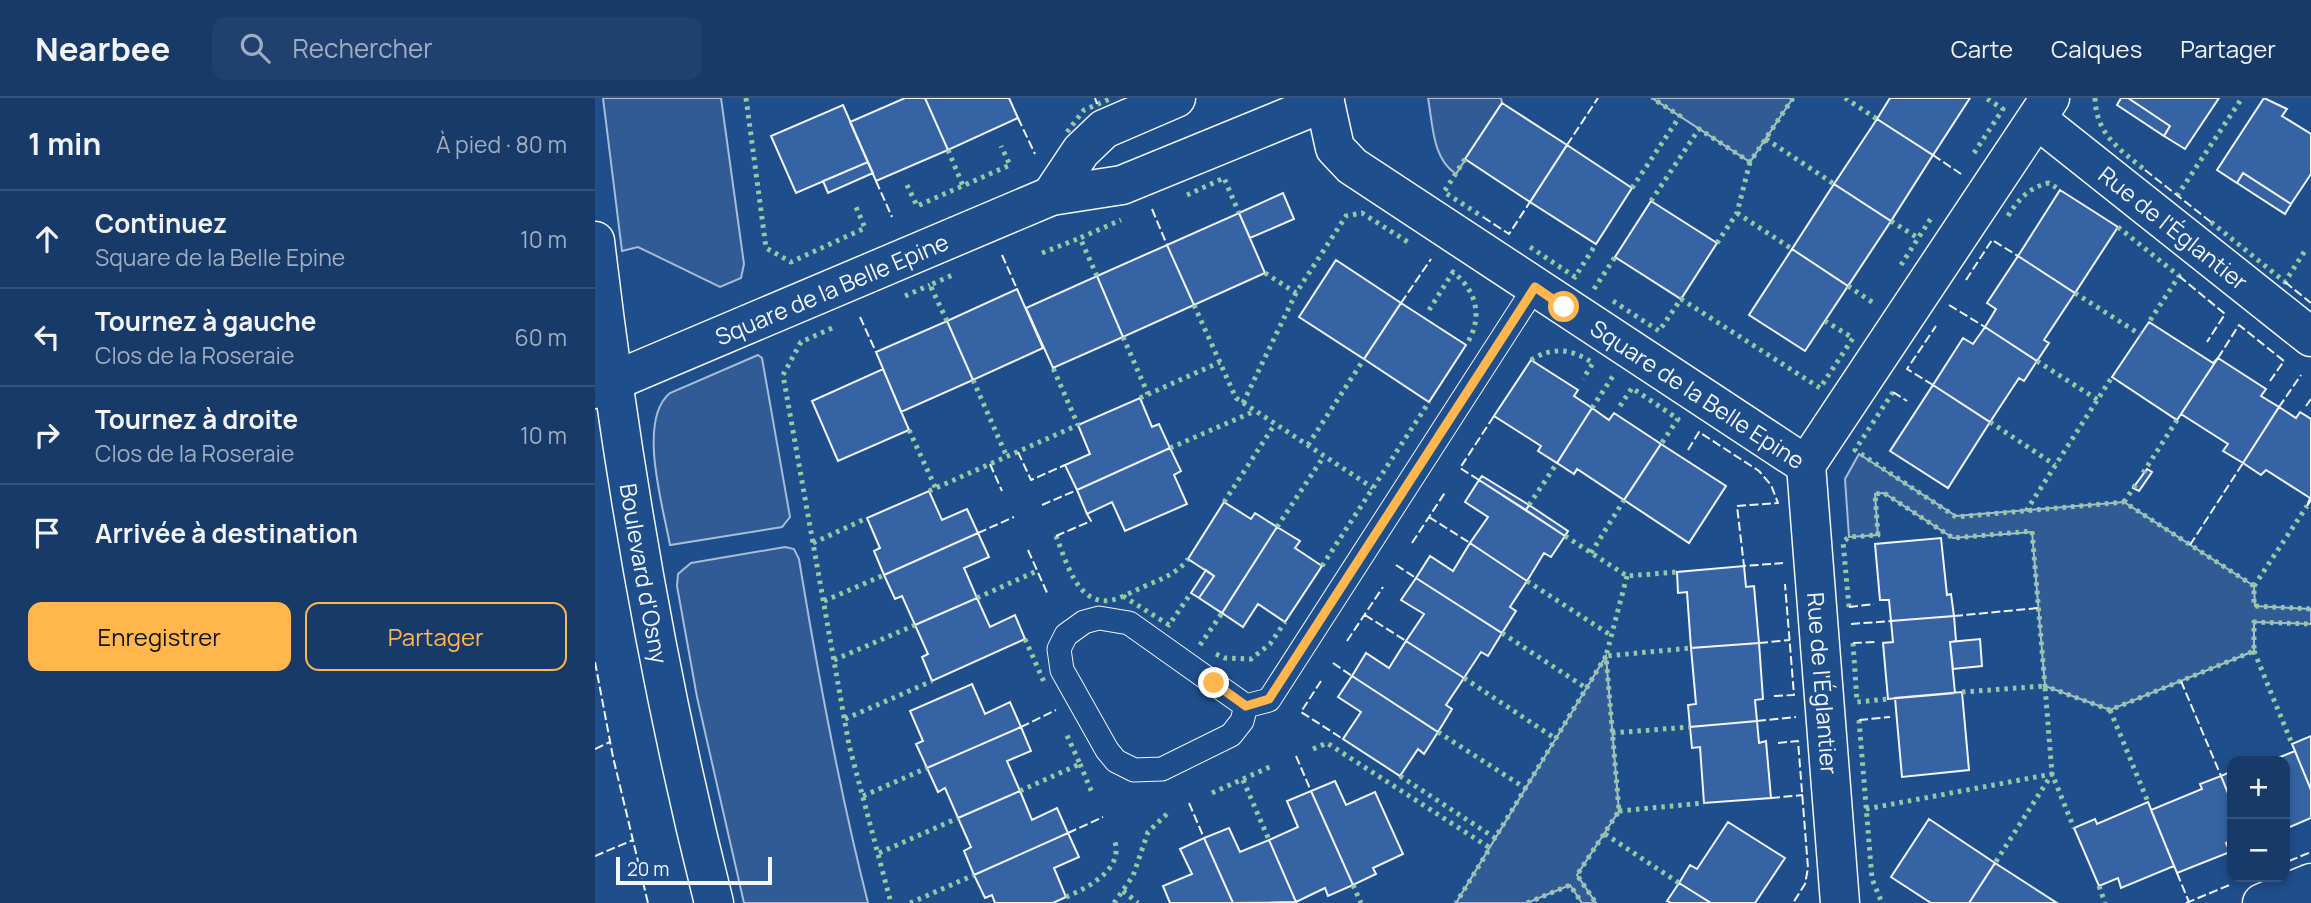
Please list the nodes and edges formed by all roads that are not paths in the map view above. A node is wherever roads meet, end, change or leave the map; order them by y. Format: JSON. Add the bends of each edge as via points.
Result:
{"nodes":[{"id":1,"x":1176,"y":98,"type":"edge"},
{"id":2,"x":1325,"y":100,"type":"edge"},
{"id":3,"x":2044,"y":109,"type":"edge"},
{"id":4,"x":1051,"y":195,"type":"junction"},
{"id":5,"x":595,"y":241,"type":"edge"},
{"id":6,"x":1535,"y":287,"type":"junction"},
{"id":7,"x":2311,"y":337,"type":"edge"},
{"id":8,"x":604,"y":385,"type":"edge"},
{"id":9,"x":1806,"y":465,"type":"junction"},
{"id":10,"x":1246,"y":706,"type":"junction"},
{"id":11,"x":2311,"y":883,"type":"edge"},
{"id":12,"x":1838,"y":902,"type":"edge"},
{"id":13,"x":714,"y":903,"type":"edge"},
{"id":14,"x":2262,"y":903,"type":"edge"}],
"edges":[{"from":1,"to":4,"type":"street","via":[[1104,129],[1081,151]]},
{"from":2,"to":4,"type":"street","name":"Square de la Belle Epine","via":[[1122,185]]},
{"from":2,"to":6,"type":"street","name":"Square de la Belle Epine","via":[[1335,148],[1345,161]]},
{"from":3,"to":7,"type":"street","name":"Rue de l'Églantier"},
{"from":3,"to":9,"type":"street","name":"Square de la Belle Epine"},
{"from":4,"to":8,"type":"street","name":"Square de la Belle Epine"},
{"from":5,"to":8,"type":"street","name":"Boulevard d'Osny"},
{"from":6,"to":9,"type":"street","name":"Square de la Belle Epine"},
{"from":6,"to":10,"type":"lane","via":[[1269,699]]},
{"from":8,"to":13,"type":"street","name":"Boulevard d'Osny"},
{"from":9,"to":12,"type":"street","name":"Rue de l'Églantier"},
{"from":10,"to":10,"type":"lane","via":[[1231,735],[1162,769],[1134,770],[1107,750],[1062,670],[1059,649],[1066,635],[1084,622],[1099,618],[1129,622]]},
{"from":11,"to":14,"type":"street"}]}
